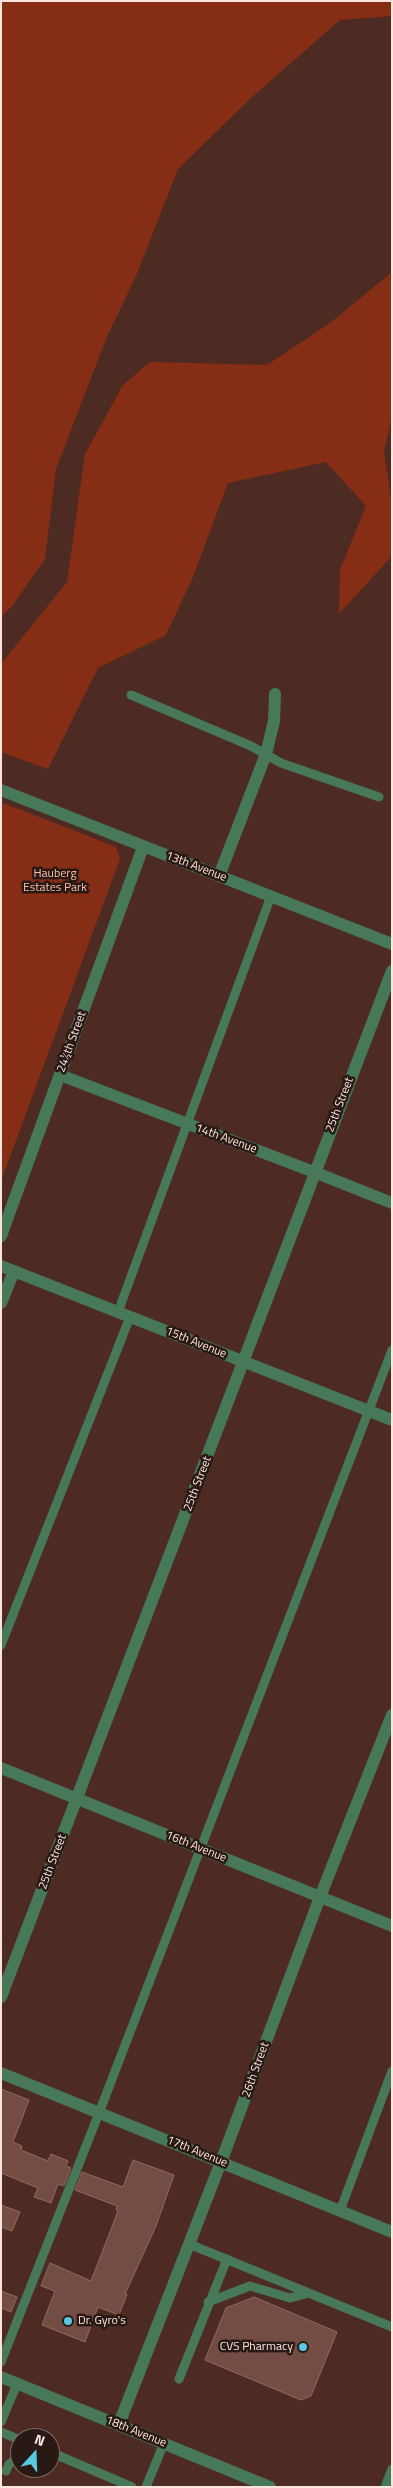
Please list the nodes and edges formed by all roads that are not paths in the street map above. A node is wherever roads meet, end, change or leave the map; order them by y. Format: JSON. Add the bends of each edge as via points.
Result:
{"nodes":[{"id":1,"x":275,"y":694,"type":"dead end"},
{"id":2,"x":131,"y":695,"type":"dead end"},
{"id":3,"x":266,"y":754,"type":"junction"},
{"id":4,"x":1,"y":790,"type":"edge"},
{"id":5,"x":379,"y":797,"type":"dead end"},
{"id":6,"x":143,"y":847,"type":"junction"},
{"id":7,"x":219,"y":876,"type":"junction"},
{"id":8,"x":271,"y":896,"type":"junction"},
{"id":9,"x":392,"y":944,"type":"edge"},
{"id":10,"x":392,"y":970,"type":"edge"},
{"id":11,"x":60,"y":1075,"type":"junction"},
{"id":12,"x":186,"y":1124,"type":"junction"},
{"id":13,"x":314,"y":1172,"type":"junction"},
{"id":14,"x":392,"y":1203,"type":"edge"},
{"id":15,"x":1,"y":1236,"type":"edge"},
{"id":16,"x":1,"y":1266,"type":"edge"},
{"id":17,"x":14,"y":1271,"type":"junction"},
{"id":18,"x":1,"y":1304,"type":"edge"},
{"id":19,"x":124,"y":1314,"type":"junction"},
{"id":20,"x":392,"y":1350,"type":"edge"},
{"id":21,"x":244,"y":1362,"type":"junction"},
{"id":22,"x":370,"y":1411,"type":"junction"},
{"id":23,"x":392,"y":1420,"type":"edge"},
{"id":24,"x":1,"y":1645,"type":"edge"},
{"id":25,"x":392,"y":1715,"type":"edge"},
{"id":26,"x":1,"y":1768,"type":"edge"},
{"id":27,"x":78,"y":1799,"type":"junction"},
{"id":28,"x":199,"y":1848,"type":"junction"},
{"id":29,"x":320,"y":1897,"type":"junction"},
{"id":30,"x":392,"y":1926,"type":"edge"},
{"id":31,"x":1,"y":1997,"type":"edge"},
{"id":32,"x":392,"y":2071,"type":"edge"},
{"id":33,"x":1,"y":2073,"type":"edge"},
{"id":34,"x":99,"y":2113,"type":"junction"},
{"id":35,"x":222,"y":2162,"type":"junction"},
{"id":36,"x":340,"y":2211,"type":"junction"},
{"id":37,"x":392,"y":2232,"type":"edge"},
{"id":38,"x":190,"y":2244,"type":"junction"},
{"id":39,"x":227,"y":2259,"type":"junction"},
{"id":40,"x":309,"y":2293,"type":"junction"},
{"id":41,"x":208,"y":2302,"type":"junction"},
{"id":42,"x":392,"y":2327,"type":"edge"},
{"id":43,"x":1,"y":2362,"type":"edge"},
{"id":44,"x":1,"y":2377,"type":"edge"},
{"id":45,"x":179,"y":2379,"type":"dead end"},
{"id":46,"x":18,"y":2384,"type":"junction"},
{"id":47,"x":1,"y":2422,"type":"edge"},
{"id":48,"x":119,"y":2424,"type":"junction"},
{"id":49,"x":164,"y":2443,"type":"junction"},
{"id":50,"x":60,"y":2457,"type":"edge"},
{"id":51,"x":10,"y":2463,"type":"edge"},
{"id":52,"x":392,"y":2469,"type":"edge"},
{"id":53,"x":6,"y":2471,"type":"dead end"},
{"id":54,"x":132,"y":2487,"type":"edge"},
{"id":55,"x":146,"y":2487,"type":"edge"},
{"id":56,"x":270,"y":2487,"type":"edge"},
{"id":57,"x":385,"y":2487,"type":"edge"}],
"edges":[{"from":1,"to":3,"type":"street","via":[[274,721]]},
{"from":2,"to":3,"type":"lane"},
{"from":3,"to":5,"type":"lane","via":[[281,763]]},
{"from":3,"to":7,"type":"street"},
{"from":4,"to":6,"type":"street","name":"13th Avenue"},
{"from":6,"to":7,"type":"street","name":"13th Avenue"},
{"from":6,"to":11,"type":"street","name":"24½th Street"},
{"from":7,"to":8,"type":"street","name":"13th Avenue"},
{"from":8,"to":9,"type":"street","name":"13th Avenue"},
{"from":8,"to":12,"type":"lane"},
{"from":10,"to":13,"type":"street","name":"25th Street"},
{"from":11,"to":12,"type":"street","name":"14th Avenue"},
{"from":11,"to":15,"type":"street","name":"24½th Street"},
{"from":12,"to":13,"type":"street","name":"14th Avenue"},
{"from":12,"to":19,"type":"lane"},
{"from":13,"to":14,"type":"street","name":"14th Avenue"},
{"from":13,"to":21,"type":"street","name":"25th Street"},
{"from":16,"to":17,"type":"street","name":"15th Avenue"},
{"from":17,"to":18,"type":"street"},
{"from":17,"to":19,"type":"street","name":"15th Avenue"},
{"from":19,"to":21,"type":"street","name":"15th Avenue"},
{"from":19,"to":24,"type":"lane"},
{"from":20,"to":22,"type":"lane"},
{"from":21,"to":22,"type":"street","name":"15th Avenue"},
{"from":21,"to":27,"type":"street","name":"25th Street"},
{"from":22,"to":23,"type":"street","name":"15th Avenue"},
{"from":22,"to":28,"type":"lane"},
{"from":25,"to":29,"type":"street","name":"26th Street"},
{"from":26,"to":27,"type":"street","name":"16th Avenue"},
{"from":27,"to":28,"type":"street","name":"16th Avenue"},
{"from":27,"to":31,"type":"street","name":"25th Street"},
{"from":28,"to":29,"type":"street","name":"16th Avenue"},
{"from":28,"to":34,"type":"lane"},
{"from":29,"to":30,"type":"street","name":"16th Avenue"},
{"from":29,"to":35,"type":"street","name":"26th Street"},
{"from":32,"to":36,"type":"lane"},
{"from":33,"to":34,"type":"street","name":"17th Avenue"},
{"from":34,"to":35,"type":"street","name":"17th Avenue"},
{"from":34,"to":43,"type":"lane"},
{"from":35,"to":36,"type":"street","name":"17th Avenue"},
{"from":35,"to":38,"type":"street","name":"26th Street"},
{"from":36,"to":37,"type":"street","name":"17th Avenue"},
{"from":38,"to":39,"type":"lane"},
{"from":38,"to":48,"type":"street","name":"26th Street"},
{"from":39,"to":40,"type":"lane"},
{"from":39,"to":41,"type":"lane"},
{"from":40,"to":41,"type":"lane","via":[[290,2298],[250,2286]]},
{"from":40,"to":42,"type":"lane"},
{"from":41,"to":45,"type":"lane"},
{"from":44,"to":46,"type":"street","name":"18th Avenue"},
{"from":46,"to":47,"type":"lane"},
{"from":46,"to":48,"type":"street","name":"18th Avenue"},
{"from":48,"to":49,"type":"street","name":"18th Avenue"},
{"from":49,"to":55,"type":"lane"},
{"from":49,"to":56,"type":"street","name":"18th Avenue"},
{"from":50,"to":54,"type":"lane"},
{"from":51,"to":53,"type":"lane"},
{"from":52,"to":57,"type":"lane"}]}
